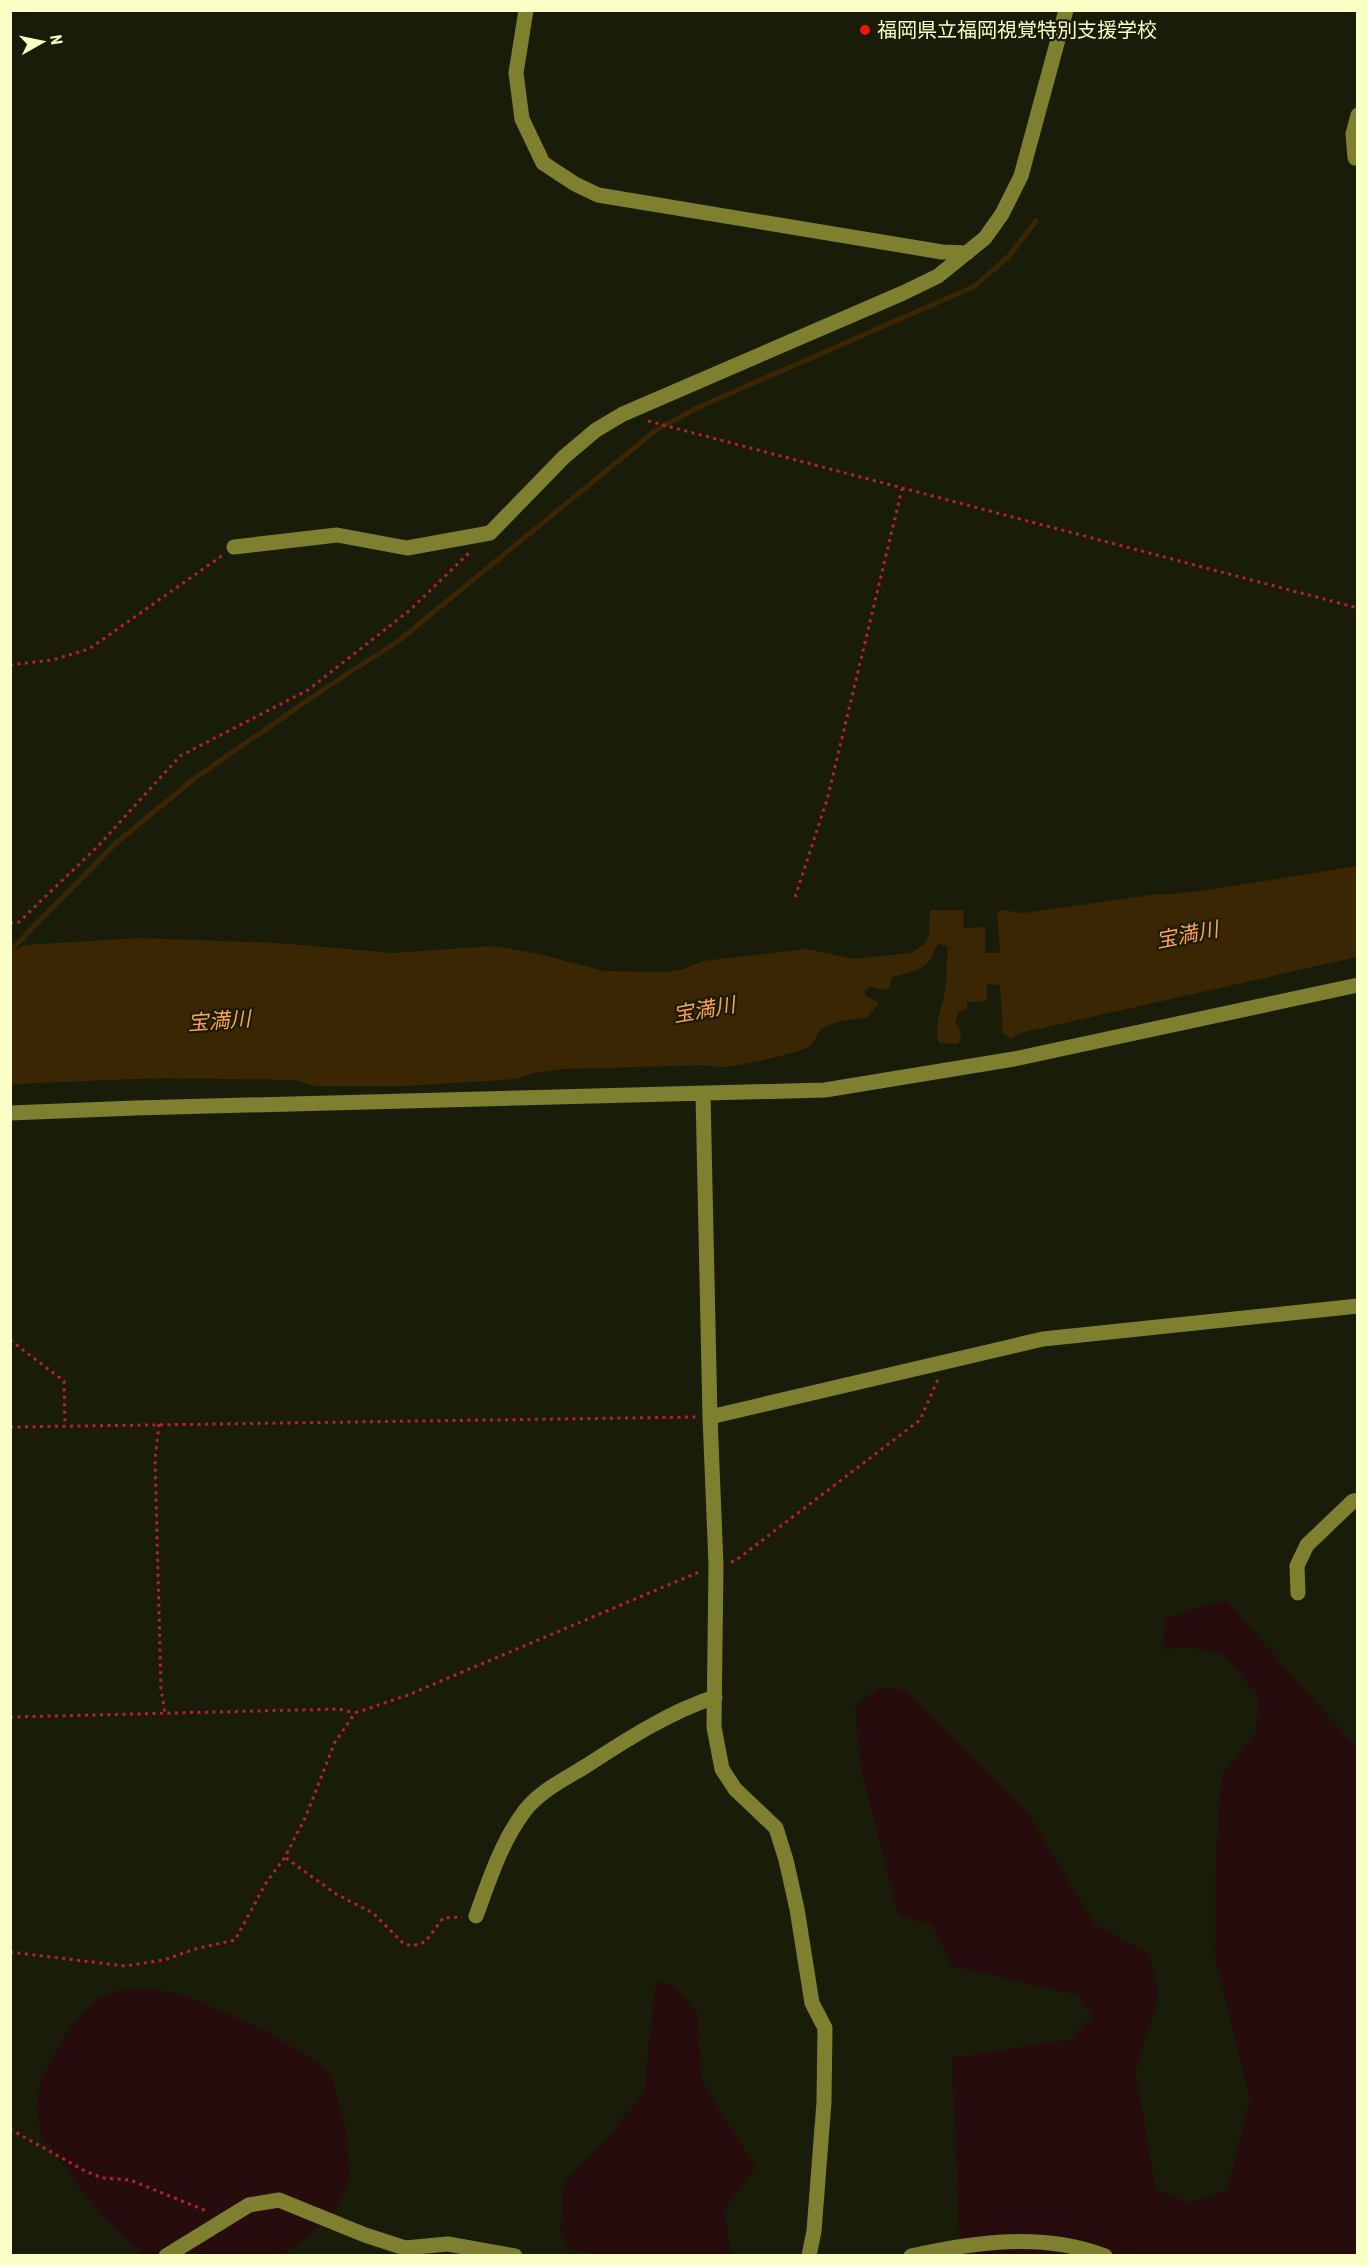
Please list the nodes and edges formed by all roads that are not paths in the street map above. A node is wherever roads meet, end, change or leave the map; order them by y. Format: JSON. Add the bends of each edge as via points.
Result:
{"nodes":[{"id":1,"x":526,"y":10,"type":"edge"},
{"id":2,"x":1066,"y":10,"type":"edge"},
{"id":3,"x":1358,"y":115,"type":"edge"},
{"id":4,"x":1358,"y":158,"type":"edge"},
{"id":5,"x":966,"y":253,"type":"junction"},
{"id":6,"x":234,"y":547,"type":"road end"},
{"id":7,"x":1358,"y":985,"type":"edge"},
{"id":8,"x":703,"y":1094,"type":"junction"},
{"id":9,"x":10,"y":1113,"type":"edge"},
{"id":10,"x":1358,"y":1306,"type":"edge"},
{"id":11,"x":710,"y":1417,"type":"junction"},
{"id":12,"x":1358,"y":1500,"type":"edge"},
{"id":13,"x":1298,"y":1593,"type":"dead end"},
{"id":14,"x":715,"y":1697,"type":"junction"},
{"id":15,"x":476,"y":1916,"type":"road end"},
{"id":16,"x":166,"y":2256,"type":"edge"},
{"id":17,"x":515,"y":2256,"type":"edge"},
{"id":18,"x":809,"y":2256,"type":"edge"},
{"id":19,"x":911,"y":2256,"type":"edge"},
{"id":20,"x":1105,"y":2256,"type":"edge"}],
"edges":[{"from":1,"to":5,"type":"street","via":[[516,73],[522,119],[543,163],[575,184],[598,195]]},
{"from":2,"to":5,"type":"street","via":[[1021,176],[985,238]]},
{"from":3,"to":4,"type":"street","via":[[1353,134]]},
{"from":5,"to":6,"type":"street","via":[[938,276],[903,293],[623,414],[564,457],[490,533],[407,548],[337,536]]},
{"from":7,"to":8,"type":"street","via":[[1014,1059],[825,1090]]},
{"from":8,"to":9,"type":"street"},
{"from":8,"to":11,"type":"street"},
{"from":10,"to":11,"type":"street","via":[[1043,1339]]},
{"from":11,"to":14,"type":"street","via":[[716,1565]]},
{"from":12,"to":13,"type":"street","via":[[1307,1545],[1297,1566]]},
{"from":14,"to":15,"type":"street","via":[[636,1734],[540,1794],[502,1847]]},
{"from":14,"to":18,"type":"street","via":[[714,1727],[722,1769],[735,1789],[776,1828],[797,1909],[812,2002],[825,2028],[824,2102]]},
{"from":16,"to":17,"type":"street","via":[[249,2205],[279,2200],[405,2248],[448,2244]]},
{"from":19,"to":20,"type":"street","via":[[982,2242],[1038,2241],[1083,2247]]}]}
